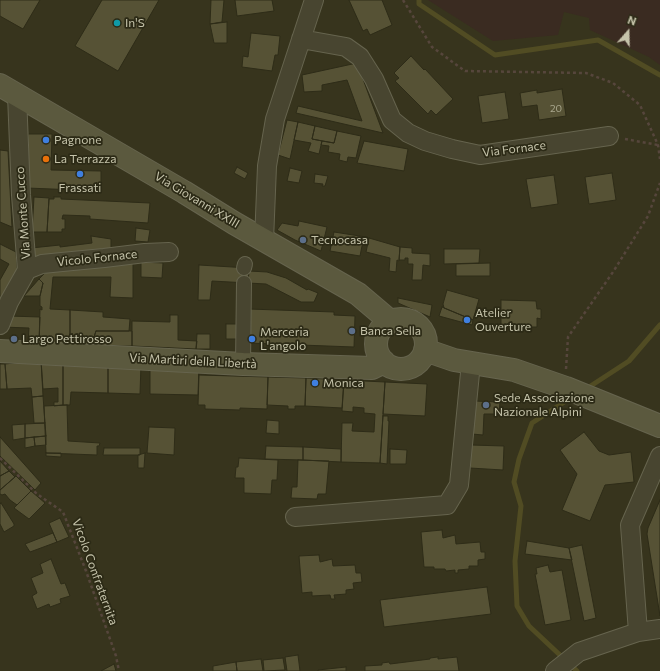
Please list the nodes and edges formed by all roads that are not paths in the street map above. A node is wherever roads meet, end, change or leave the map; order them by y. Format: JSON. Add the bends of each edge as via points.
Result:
{"nodes":[{"id":1,"x":314,"y":0,"type":"edge"},
{"id":2,"x":301,"y":39,"type":"junction"},
{"id":3,"x":8,"y":90,"type":"edge"},
{"id":4,"x":609,"y":136,"type":"road end"},
{"id":5,"x":264,"y":241,"type":"junction"},
{"id":6,"x":169,"y":252,"type":"dead end"},
{"id":7,"x":27,"y":270,"type":"junction"},
{"id":8,"x":244,"y":283,"type":"dead end"},
{"id":9,"x":391,"y":322,"type":"junction"},
{"id":10,"x":0,"y":325,"type":"edge"},
{"id":11,"x":425,"y":350,"type":"junction"},
{"id":12,"x":0,"y":351,"type":"edge"},
{"id":13,"x":384,"y":362,"type":"junction"},
{"id":14,"x":471,"y":363,"type":"junction"},
{"id":15,"x":243,"y":364,"type":"junction"},
{"id":16,"x":660,"y":426,"type":"edge"},
{"id":17,"x":660,"y":456,"type":"edge"},
{"id":18,"x":295,"y":517,"type":"dead end"},
{"id":19,"x":660,"y":628,"type":"edge"},
{"id":20,"x":638,"y":632,"type":"junction"},
{"id":21,"x":556,"y":670,"type":"edge"}],
"edges":[{"from":1,"to":2,"type":"street"},
{"from":2,"to":4,"type":"street","name":"Via Fornace","via":[[346,47],[360,57],[374,79],[392,120],[408,133],[425,141],[480,154]]},
{"from":2,"to":5,"type":"street","via":[[276,119],[268,158]]},
{"from":3,"to":5,"type":"main road","name":"Via Giovanni XXIII"},
{"from":3,"to":7,"type":"street","name":"Via Monte Cucco"},
{"from":5,"to":9,"type":"main road","name":"Via Giovanni XXIII","via":[[358,294]]},
{"from":6,"to":7,"type":"street","name":"Vicolo Fornace","via":[[42,264]]},
{"from":7,"to":10,"type":"street","name":"Via Monte Cucco","via":[[9,302]]},
{"from":8,"to":15,"type":"street"},
{"from":9,"to":11,"type":"main road","via":[[406,320],[420,328],[426,342]]},
{"from":9,"to":13,"type":"main road","via":[[384,326],[376,340],[376,348]]},
{"from":11,"to":13,"type":"main road","via":[[418,362],[404,369],[397,369]]},
{"from":11,"to":14,"type":"main road"},
{"from":12,"to":15,"type":"main road","name":"Via Martiri della Libertà"},
{"from":13,"to":15,"type":"main road","name":"Via Martiri della Libertà","via":[[372,368]]},
{"from":14,"to":16,"type":"main road","via":[[514,370]]},
{"from":14,"to":18,"type":"street","via":[[459,485],[447,505]]},
{"from":17,"to":20,"type":"street","via":[[630,525]]},
{"from":19,"to":20,"type":"street"},
{"from":20,"to":21,"type":"street","via":[[579,652]]}]}
